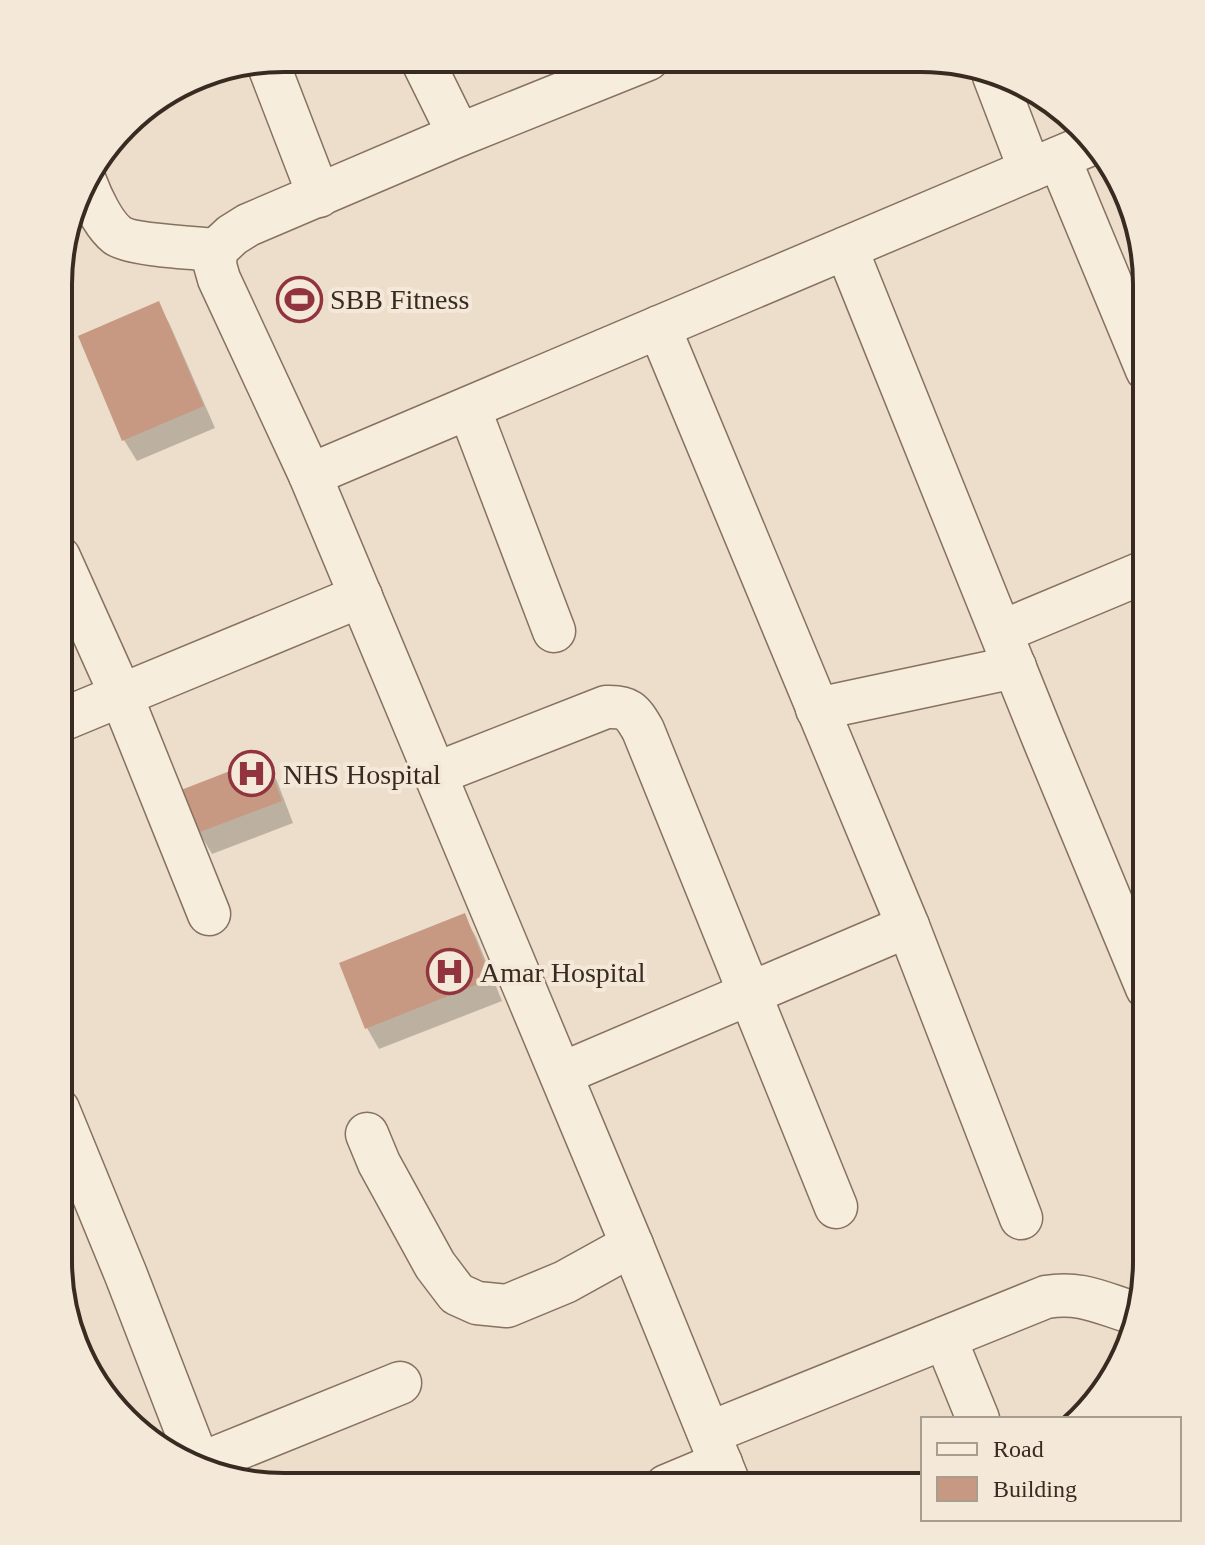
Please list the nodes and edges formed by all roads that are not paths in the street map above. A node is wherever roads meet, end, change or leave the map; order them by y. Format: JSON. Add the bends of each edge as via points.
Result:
{"nodes":[{"id":1,"x":428,"y":72,"type":"edge"},
{"id":2,"x":616,"y":72,"type":"edge"},
{"id":3,"x":272,"y":73,"type":"edge"},
{"id":4,"x":1005,"y":89,"type":"edge"},
{"id":5,"x":459,"y":135,"type":"junction"},
{"id":6,"x":1060,"y":157,"type":"edge"},
{"id":7,"x":319,"y":196,"type":"junction"},
{"id":8,"x":91,"y":197,"type":"edge"},
{"id":9,"x":846,"y":248,"type":"junction"},
{"id":10,"x":216,"y":250,"type":"junction"},
{"id":11,"x":659,"y":327,"type":"junction"},
{"id":12,"x":1133,"y":333,"type":"edge"},
{"id":13,"x":469,"y":408,"type":"junction"},
{"id":14,"x":310,"y":475,"type":"junction"},
{"id":15,"x":1133,"y":579,"type":"edge"},
{"id":16,"x":72,"y":586,"type":"edge"},
{"id":17,"x":361,"y":596,"type":"junction"},
{"id":18,"x":554,"y":631,"type":"dead end"},
{"id":19,"x":1008,"y":649,"type":"junction"},
{"id":20,"x":121,"y":695,"type":"junction"},
{"id":21,"x":817,"y":709,"type":"junction"},
{"id":22,"x":72,"y":716,"type":"edge"},
{"id":23,"x":435,"y":774,"type":"junction"},
{"id":24,"x":209,"y":914,"type":"dead end"},
{"id":25,"x":908,"y":926,"type":"junction"},
{"id":26,"x":1133,"y":954,"type":"edge"},
{"id":27,"x":750,"y":994,"type":"junction"},
{"id":28,"x":561,"y":1074,"type":"junction"},
{"id":29,"x":367,"y":1134,"type":"dead end"},
{"id":30,"x":72,"y":1143,"type":"edge"},
{"id":31,"x":836,"y":1207,"type":"dead end"},
{"id":32,"x":1021,"y":1218,"type":"dead end"},
{"id":33,"x":632,"y":1245,"type":"junction"},
{"id":34,"x":1127,"y":1310,"type":"edge"},
{"id":35,"x":945,"y":1338,"type":"junction"},
{"id":36,"x":400,"y":1383,"type":"dead end"},
{"id":37,"x":977,"y":1417,"type":"edge"},
{"id":38,"x":196,"y":1453,"type":"edge"},
{"id":39,"x":211,"y":1460,"type":"edge"},
{"id":40,"x":720,"y":1461,"type":"edge"},
{"id":41,"x":694,"y":1473,"type":"edge"}],
"edges":[{"from":1,"to":5,"type":"street"},
{"from":2,"to":5,"type":"street"},
{"from":3,"to":7,"type":"street"},
{"from":4,"to":6,"type":"street"},
{"from":5,"to":7,"type":"street"},
{"from":6,"to":9,"type":"street"},
{"from":6,"to":12,"type":"street"},
{"from":7,"to":10,"type":"street","via":[[248,225]]},
{"from":8,"to":10,"type":"street","via":[[118,236]]},
{"from":9,"to":11,"type":"street"},
{"from":9,"to":19,"type":"street"},
{"from":10,"to":14,"type":"street","via":[[219,279]]},
{"from":11,"to":13,"type":"street"},
{"from":11,"to":21,"type":"street"},
{"from":13,"to":14,"type":"street"},
{"from":13,"to":18,"type":"street"},
{"from":14,"to":17,"type":"street"},
{"from":15,"to":19,"type":"street"},
{"from":16,"to":20,"type":"street"},
{"from":17,"to":20,"type":"street"},
{"from":17,"to":23,"type":"street"},
{"from":19,"to":21,"type":"street"},
{"from":19,"to":26,"type":"street"},
{"from":20,"to":22,"type":"street"},
{"from":20,"to":24,"type":"street"},
{"from":21,"to":25,"type":"street"},
{"from":23,"to":27,"type":"street","via":[[606,707],[621,706],[633,714]]},
{"from":23,"to":28,"type":"street"},
{"from":25,"to":27,"type":"street"},
{"from":25,"to":32,"type":"street"},
{"from":27,"to":28,"type":"street"},
{"from":27,"to":31,"type":"street"},
{"from":28,"to":33,"type":"street"},
{"from":29,"to":33,"type":"street","via":[[435,1265],[457,1294],[477,1303],[507,1306]]},
{"from":30,"to":38,"type":"street"},
{"from":33,"to":40,"type":"street"},
{"from":34,"to":35,"type":"street","via":[[1064,1294]]},
{"from":35,"to":37,"type":"street"},
{"from":35,"to":40,"type":"street"},
{"from":36,"to":39,"type":"street"},
{"from":40,"to":41,"type":"street"}]}
